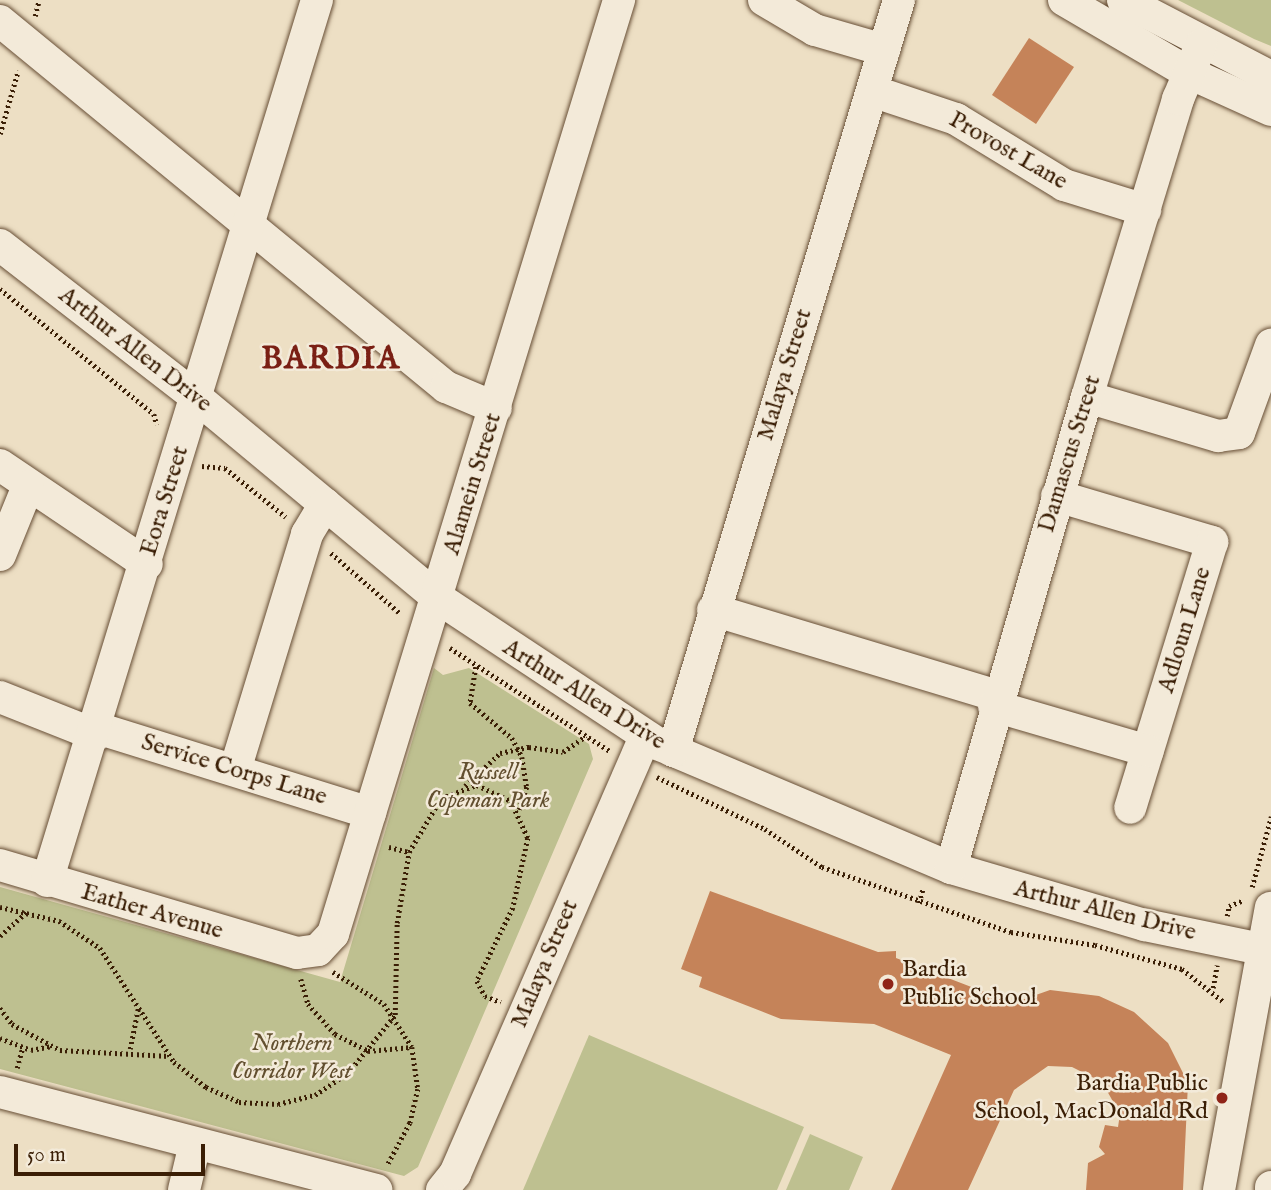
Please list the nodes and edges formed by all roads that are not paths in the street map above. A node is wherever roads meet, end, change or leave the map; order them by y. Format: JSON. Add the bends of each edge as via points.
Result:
{"nodes":[{"id":1,"x":317,"y":0,"type":"edge"},
{"id":2,"x":619,"y":0,"type":"edge"},
{"id":3,"x":764,"y":0,"type":"edge"},
{"id":4,"x":899,"y":0,"type":"edge"},
{"id":5,"x":1064,"y":0,"type":"edge"},
{"id":6,"x":1123,"y":0,"type":"edge"},
{"id":7,"x":4,"y":21,"type":"edge"},
{"id":8,"x":1201,"y":45,"type":"junction"},
{"id":9,"x":884,"y":50,"type":"junction"},
{"id":10,"x":1187,"y":72,"type":"junction"},
{"id":11,"x":1271,"y":77,"type":"edge"},
{"id":12,"x":872,"y":91,"type":"junction"},
{"id":13,"x":1271,"y":110,"type":"edge"},
{"id":14,"x":1145,"y":210,"type":"junction"},
{"id":15,"x":249,"y":229,"type":"junction"},
{"id":16,"x":0,"y":245,"type":"edge"},
{"id":17,"x":1271,"y":345,"type":"edge"},
{"id":18,"x":1087,"y":397,"type":"junction"},
{"id":19,"x":197,"y":398,"type":"junction"},
{"id":20,"x":496,"y":408,"type":"junction"},
{"id":21,"x":0,"y":465,"type":"edge"},
{"id":22,"x":29,"y":486,"type":"junction"},
{"id":23,"x":1058,"y":496,"type":"junction"},
{"id":24,"x":325,"y":505,"type":"junction"},
{"id":25,"x":0,"y":555,"type":"edge"},
{"id":26,"x":147,"y":564,"type":"junction"},
{"id":27,"x":438,"y":598,"type":"junction"},
{"id":28,"x":713,"y":610,"type":"junction"},
{"id":29,"x":0,"y":697,"type":"edge"},
{"id":30,"x":995,"y":701,"type":"junction"},
{"id":31,"x":97,"y":732,"type":"junction"},
{"id":32,"x":659,"y":743,"type":"junction"},
{"id":33,"x":1148,"y":751,"type":"junction"},
{"id":34,"x":235,"y":769,"type":"junction"},
{"id":35,"x":1130,"y":808,"type":"dead end"},
{"id":36,"x":370,"y":813,"type":"junction"},
{"id":37,"x":0,"y":865,"type":"edge"},
{"id":38,"x":951,"y":868,"type":"junction"},
{"id":39,"x":47,"y":880,"type":"junction"},
{"id":40,"x":1271,"y":908,"type":"edge"},
{"id":41,"x":1266,"y":950,"type":"edge"},
{"id":42,"x":302,"y":953,"type":"joint"},
{"id":43,"x":0,"y":1093,"type":"edge"},
{"id":44,"x":195,"y":1144,"type":"junction"},
{"id":45,"x":380,"y":1181,"type":"edge"},
{"id":46,"x":344,"y":1186,"type":"edge"},
{"id":47,"x":184,"y":1190,"type":"edge"},
{"id":48,"x":442,"y":1190,"type":"edge"},
{"id":49,"x":1219,"y":1190,"type":"edge"}],
"edges":[{"from":1,"to":15,"type":"street","name":"Eora Street"},
{"from":2,"to":20,"type":"street","name":"Alamein Street"},
{"from":3,"to":9,"type":"street","via":[[815,30]]},
{"from":4,"to":9,"type":"street","name":"Malaya Street"},
{"from":5,"to":10,"type":"street"},
{"from":6,"to":8,"type":"street"},
{"from":7,"to":15,"type":"street"},
{"from":8,"to":10,"type":"street","name":"Damascus Street"},
{"from":8,"to":11,"type":"street"},
{"from":9,"to":12,"type":"street","name":"Malaya Street"},
{"from":10,"to":13,"type":"street"},
{"from":10,"to":14,"type":"street","name":"Damascus Street"},
{"from":12,"to":14,"type":"street","name":"Provost Lane","via":[[956,119],[1064,185]]},
{"from":12,"to":28,"type":"street","name":"Malaya Street"},
{"from":14,"to":18,"type":"street","name":"Damascus Street"},
{"from":15,"to":19,"type":"street","name":"Eora Street"},
{"from":15,"to":20,"type":"street","via":[[446,387]]},
{"from":16,"to":19,"type":"street","name":"Arthur Allen Drive"},
{"from":17,"to":18,"type":"street","via":[[1239,433],[1218,436]]},
{"from":18,"to":23,"type":"street","name":"Damascus Street"},
{"from":19,"to":24,"type":"street","name":"Arthur Allen Drive"},
{"from":19,"to":26,"type":"street","name":"Eora Street"},
{"from":20,"to":27,"type":"street","name":"Alamein Street"},
{"from":21,"to":22,"type":"street"},
{"from":22,"to":25,"type":"street"},
{"from":22,"to":26,"type":"street"},
{"from":23,"to":30,"type":"street","name":"Damascus Street"},
{"from":23,"to":33,"type":"street","name":"Adloun Lane","via":[[1212,542]]},
{"from":24,"to":27,"type":"street","name":"Arthur Allen Drive"},
{"from":24,"to":34,"type":"street","via":[[307,534]]},
{"from":26,"to":31,"type":"street","name":"Eora Street"},
{"from":27,"to":32,"type":"street","name":"Arthur Allen Drive"},
{"from":27,"to":36,"type":"street","name":"Alamein Street"},
{"from":28,"to":30,"type":"street"},
{"from":28,"to":32,"type":"street","name":"Malaya Street"},
{"from":29,"to":31,"type":"street","name":"Service Corps Lane"},
{"from":30,"to":33,"type":"street"},
{"from":30,"to":38,"type":"street","name":"Damascus Street"},
{"from":31,"to":34,"type":"street","name":"Service Corps Lane"},
{"from":31,"to":39,"type":"street","name":"Eora Street"},
{"from":32,"to":38,"type":"street","name":"Arthur Allen Drive"},
{"from":32,"to":48,"type":"street","name":"Malaya Street","via":[[524,1012],[455,1174]]},
{"from":33,"to":35,"type":"street","name":"Adloun Lane"},
{"from":34,"to":36,"type":"street","name":"Service Corps Lane"},
{"from":36,"to":42,"type":"street","name":"Alamein Street","via":[[333,934]]},
{"from":37,"to":39,"type":"street","name":"Eather Avenue"},
{"from":38,"to":41,"type":"street","name":"Arthur Allen Drive","via":[[1134,922]]},
{"from":39,"to":42,"type":"street","name":"Eather Avenue"},
{"from":40,"to":41,"type":"street"},
{"from":41,"to":49,"type":"street"},
{"from":43,"to":44,"type":"street"},
{"from":44,"to":46,"type":"street"},
{"from":44,"to":47,"type":"street"},
{"from":45,"to":46,"type":"street"}]}
